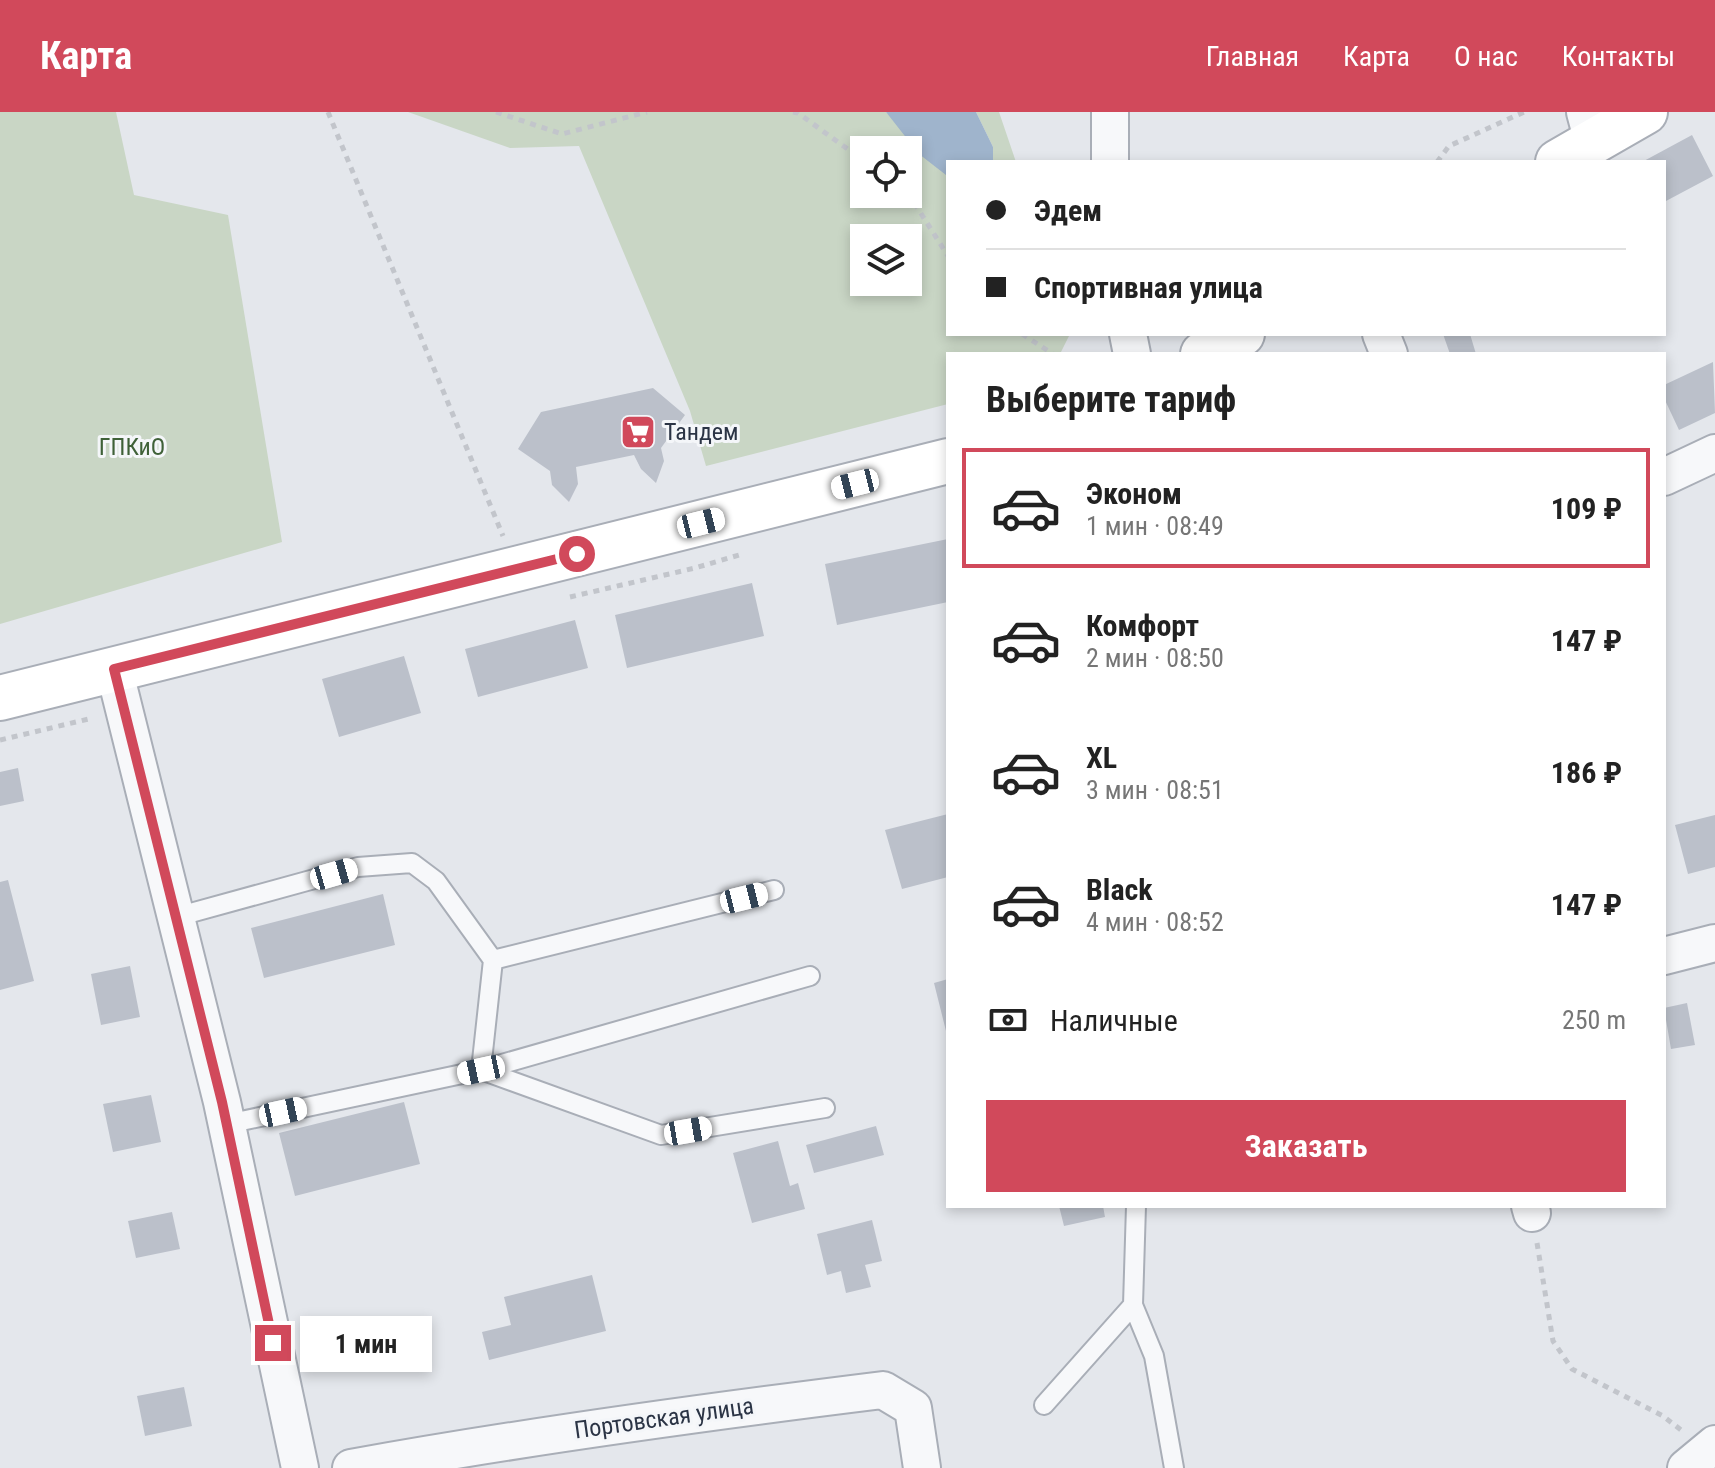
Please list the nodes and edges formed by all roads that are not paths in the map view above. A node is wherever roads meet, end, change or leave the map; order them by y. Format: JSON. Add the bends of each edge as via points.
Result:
{"nodes":[{"id":1,"x":1110,"y":112,"type":"edge"},
{"id":2,"x":1645,"y":112,"type":"edge"},
{"id":3,"x":1579,"y":139,"type":"edge"},
{"id":4,"x":1110,"y":160,"type":"edge"},
{"id":5,"x":1238,"y":336,"type":"edge"},
{"id":6,"x":1207,"y":352,"type":"edge"},
{"id":7,"x":1715,"y":453,"type":"edge"},
{"id":8,"x":946,"y":461,"type":"edge"},
{"id":9,"x":1666,"y":476,"type":"edge"},
{"id":10,"x":114,"y":669,"type":"junction"},
{"id":11,"x":0,"y":698,"type":"edge"},
{"id":12,"x":774,"y":890,"type":"dead end"},
{"id":13,"x":176,"y":917,"type":"junction"},
{"id":14,"x":1715,"y":943,"type":"edge"},
{"id":15,"x":1666,"y":955,"type":"edge"},
{"id":16,"x":493,"y":960,"type":"junction"},
{"id":17,"x":810,"y":976,"type":"dead end"},
{"id":18,"x":481,"y":1070,"type":"junction"},
{"id":19,"x":825,"y":1108,"type":"dead end"},
{"id":20,"x":227,"y":1124,"type":"junction"},
{"id":21,"x":1136,"y":1208,"type":"edge"},
{"id":22,"x":1133,"y":1305,"type":"junction"},
{"id":23,"x":1044,"y":1405,"type":"dead end"},
{"id":24,"x":300,"y":1468,"type":"edge"},
{"id":25,"x":351,"y":1468,"type":"edge"},
{"id":26,"x":922,"y":1468,"type":"edge"},
{"id":27,"x":1174,"y":1468,"type":"edge"}],
"edges":[{"from":1,"to":4,"type":"street"},
{"from":2,"to":3,"type":"main road"},
{"from":5,"to":6,"type":"main road"},
{"from":7,"to":9,"type":"street"},
{"from":8,"to":10,"type":"main road"},
{"from":10,"to":11,"type":"main road"},
{"from":10,"to":13,"type":"street"},
{"from":12,"to":16,"type":"lane"},
{"from":13,"to":16,"type":"lane","via":[[358,867],[412,863],[436,881]]},
{"from":13,"to":20,"type":"street"},
{"from":14,"to":15,"type":"street"},
{"from":16,"to":18,"type":"lane"},
{"from":17,"to":18,"type":"lane"},
{"from":18,"to":19,"type":"lane","via":[[661,1135]]},
{"from":18,"to":20,"type":"lane"},
{"from":20,"to":24,"type":"street"},
{"from":21,"to":22,"type":"lane"},
{"from":22,"to":23,"type":"lane"},
{"from":22,"to":27,"type":"lane","via":[[1154,1356]]},
{"from":25,"to":26,"type":"street","name":"Портовская улица","via":[[668,1416],[883,1390],[913,1408]]}]}
